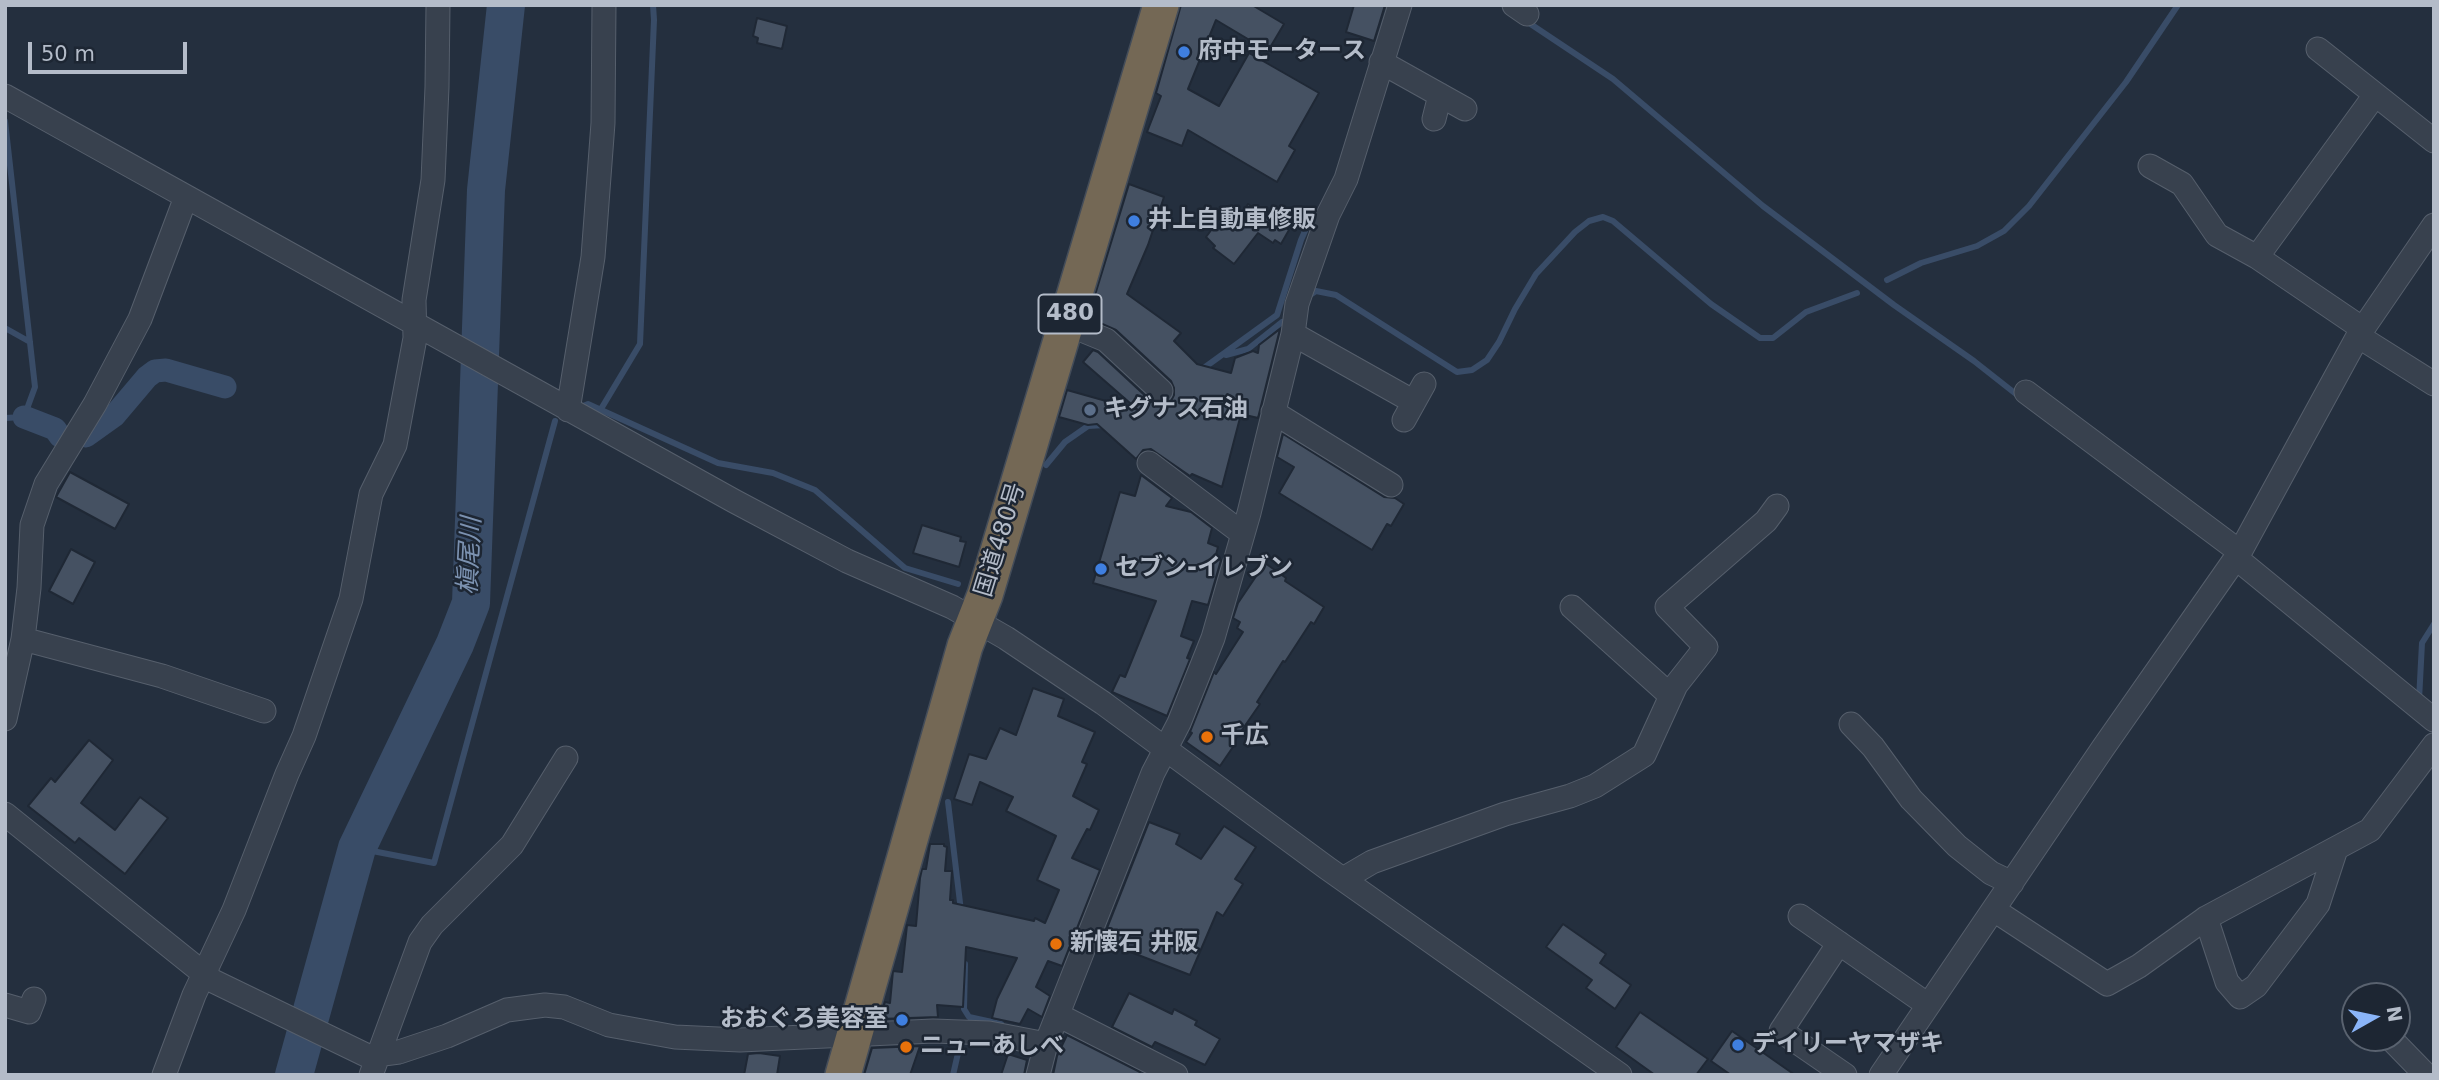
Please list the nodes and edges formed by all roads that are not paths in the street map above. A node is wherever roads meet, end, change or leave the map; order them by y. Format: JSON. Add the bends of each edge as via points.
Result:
{"nodes":[{"id":1,"x":438,"y":5,"type":"edge"},
{"id":2,"x":604,"y":5,"type":"edge"},
{"id":3,"x":1161,"y":5,"type":"edge"},
{"id":4,"x":1400,"y":5,"type":"edge"},
{"id":5,"x":2318,"y":49,"type":"dead end"},
{"id":6,"x":1381,"y":62,"type":"junction"},
{"id":7,"x":1440,"y":95,"type":"junction"},
{"id":8,"x":2375,"y":95,"type":"junction"},
{"id":9,"x":5,"y":96,"type":"edge"},
{"id":10,"x":1465,"y":109,"type":"dead end"},
{"id":11,"x":1434,"y":119,"type":"dead end"},
{"id":12,"x":2434,"y":141,"type":"edge"},
{"id":13,"x":2150,"y":166,"type":"dead end"},
{"id":14,"x":186,"y":197,"type":"junction"},
{"id":15,"x":2434,"y":225,"type":"edge"},
{"id":16,"x":2257,"y":257,"type":"junction"},
{"id":17,"x":1067,"y":324,"type":"junction"},
{"id":18,"x":417,"y":326,"type":"junction"},
{"id":19,"x":2360,"y":332,"type":"junction"},
{"id":20,"x":1293,"y":334,"type":"junction"},
{"id":21,"x":2434,"y":384,"type":"edge"},
{"id":22,"x":1161,"y":391,"type":"dead end"},
{"id":23,"x":2026,"y":392,"type":"dead end"},
{"id":24,"x":1414,"y":402,"type":"dead end"},
{"id":25,"x":560,"y":406,"type":"junction"},
{"id":26,"x":1273,"y":412,"type":"junction"},
{"id":27,"x":1149,"y":463,"type":"dead end"},
{"id":28,"x":1391,"y":485,"type":"dead end"},
{"id":29,"x":1777,"y":506,"type":"dead end"},
{"id":30,"x":1244,"y":534,"type":"junction"},
{"id":31,"x":2238,"y":555,"type":"junction"},
{"id":32,"x":1572,"y":607,"type":"dead end"},
{"id":33,"x":975,"y":621,"type":"junction"},
{"id":34,"x":23,"y":639,"type":"junction"},
{"id":35,"x":1671,"y":696,"type":"junction"},
{"id":36,"x":264,"y":711,"type":"dead end"},
{"id":37,"x":5,"y":719,"type":"edge"},
{"id":38,"x":2434,"y":720,"type":"edge"},
{"id":39,"x":1850,"y":724,"type":"dead end"},
{"id":40,"x":2434,"y":745,"type":"edge"},
{"id":41,"x":1164,"y":750,"type":"junction"},
{"id":42,"x":566,"y":758,"type":"dead end"},
{"id":43,"x":5,"y":814,"type":"edge"},
{"id":44,"x":2336,"y":849,"type":"junction"},
{"id":45,"x":1343,"y":879,"type":"junction"},
{"id":46,"x":2012,"y":883,"type":"junction"},
{"id":47,"x":1994,"y":910,"type":"junction"},
{"id":48,"x":1800,"y":916,"type":"dead end"},
{"id":49,"x":2206,"y":918,"type":"junction"},
{"id":50,"x":1839,"y":943,"type":"junction"},
{"id":51,"x":209,"y":976,"type":"junction"},
{"id":52,"x":5,"y":1005,"type":"edge"},
{"id":53,"x":1928,"y":1005,"type":"junction"},
{"id":54,"x":29,"y":1013,"type":"dead end"},
{"id":55,"x":1058,"y":1015,"type":"junction"},
{"id":56,"x":855,"y":1034,"type":"junction"},
{"id":57,"x":1046,"y":1044,"type":"junction"},
{"id":58,"x":2400,"y":1052,"type":"edge"},
{"id":59,"x":372,"y":1062,"type":"edge"},
{"id":60,"x":1149,"y":1069,"type":"edge"},
{"id":61,"x":2412,"y":1070,"type":"edge"},
{"id":62,"x":164,"y":1075,"type":"edge"},
{"id":63,"x":843,"y":1075,"type":"edge"},
{"id":64,"x":1038,"y":1075,"type":"edge"},
{"id":65,"x":1175,"y":1075,"type":"edge"},
{"id":66,"x":1620,"y":1075,"type":"edge"},
{"id":67,"x":1845,"y":1075,"type":"edge"},
{"id":68,"x":1881,"y":1075,"type":"edge"}],
"edges":[{"from":1,"to":18,"type":"street","via":[[433,180],[414,300]]},
{"from":2,"to":25,"type":"street","via":[[603,123],[593,257]]},
{"from":3,"to":17,"type":"highway","name":"国道480号","number":"480"},
{"from":4,"to":6,"type":"street"},
{"from":5,"to":8,"type":"street"},
{"from":6,"to":7,"type":"street"},
{"from":6,"to":20,"type":"street","via":[[1346,179],[1328,215],[1297,304]]},
{"from":7,"to":10,"type":"street"},
{"from":7,"to":11,"type":"street"},
{"from":8,"to":12,"type":"street"},
{"from":8,"to":16,"type":"street"},
{"from":9,"to":14,"type":"street"},
{"from":13,"to":16,"type":"street","via":[[2182,184],[2217,235]]},
{"from":14,"to":18,"type":"street"},
{"from":14,"to":34,"type":"street","via":[[140,319],[46,484],[32,525]]},
{"from":15,"to":19,"type":"street"},
{"from":16,"to":19,"type":"street"},
{"from":17,"to":22,"type":"street","via":[[1106,340]]},
{"from":17,"to":33,"type":"highway","name":"国道480号","number":"480"},
{"from":18,"to":25,"type":"street"},
{"from":18,"to":51,"type":"street","via":[[395,445],[371,494],[351,598],[304,736]]},
{"from":19,"to":21,"type":"street"},
{"from":19,"to":31,"type":"street"},
{"from":20,"to":24,"type":"street","via":[[1344,373]]},
{"from":20,"to":26,"type":"street"},
{"from":23,"to":31,"type":"street"},
{"from":25,"to":33,"type":"street","via":[[847,561]]},
{"from":26,"to":28,"type":"street"},
{"from":26,"to":30,"type":"street"},
{"from":27,"to":30,"type":"street"},
{"from":29,"to":35,"type":"street","via":[[1755,543],[1707,586],[1667,607],[1706,647]]},
{"from":30,"to":41,"type":"street","via":[[1213,638]]},
{"from":31,"to":38,"type":"street"},
{"from":31,"to":46,"type":"street"},
{"from":32,"to":35,"type":"street","via":[[1601,645]]},
{"from":33,"to":41,"type":"street","via":[[1103,703]]},
{"from":33,"to":56,"type":"highway","name":"国道480号","number":"480"},
{"from":34,"to":36,"type":"street","via":[[162,676]]},
{"from":34,"to":37,"type":"street"},
{"from":35,"to":45,"type":"street","via":[[1644,755],[1595,786],[1372,862]]},
{"from":39,"to":46,"type":"street","via":[[1911,799],[1957,846]]},
{"from":40,"to":44,"type":"street","via":[[2370,830]]},
{"from":41,"to":45,"type":"street"},
{"from":41,"to":55,"type":"street"},
{"from":42,"to":59,"type":"street","via":[[512,845],[420,942]]},
{"from":43,"to":51,"type":"street"},
{"from":44,"to":49,"type":"street"},
{"from":44,"to":49,"type":"street","via":[[2318,904],[2256,986],[2240,997],[2228,982]]},
{"from":45,"to":66,"type":"street"},
{"from":46,"to":47,"type":"street"},
{"from":47,"to":49,"type":"street","via":[[2107,984]]},
{"from":47,"to":53,"type":"street"},
{"from":48,"to":50,"type":"street"},
{"from":50,"to":53,"type":"street"},
{"from":50,"to":67,"type":"street","via":[[1781,1031]]},
{"from":51,"to":59,"type":"street"},
{"from":51,"to":62,"type":"street","via":[[194,995]]},
{"from":52,"to":54,"type":"street"},
{"from":53,"to":68,"type":"street"},
{"from":55,"to":57,"type":"street"},
{"from":55,"to":60,"type":"street"},
{"from":56,"to":57,"type":"street","via":[[989,1033]]},
{"from":56,"to":59,"type":"street","via":[[740,1040],[675,1037],[609,1025],[564,1007],[545,1005],[507,1010]]},
{"from":56,"to":63,"type":"highway","name":"国道480号","number":"480"},
{"from":57,"to":64,"type":"street"},
{"from":58,"to":61,"type":"street"},
{"from":60,"to":65,"type":"street"}]}
